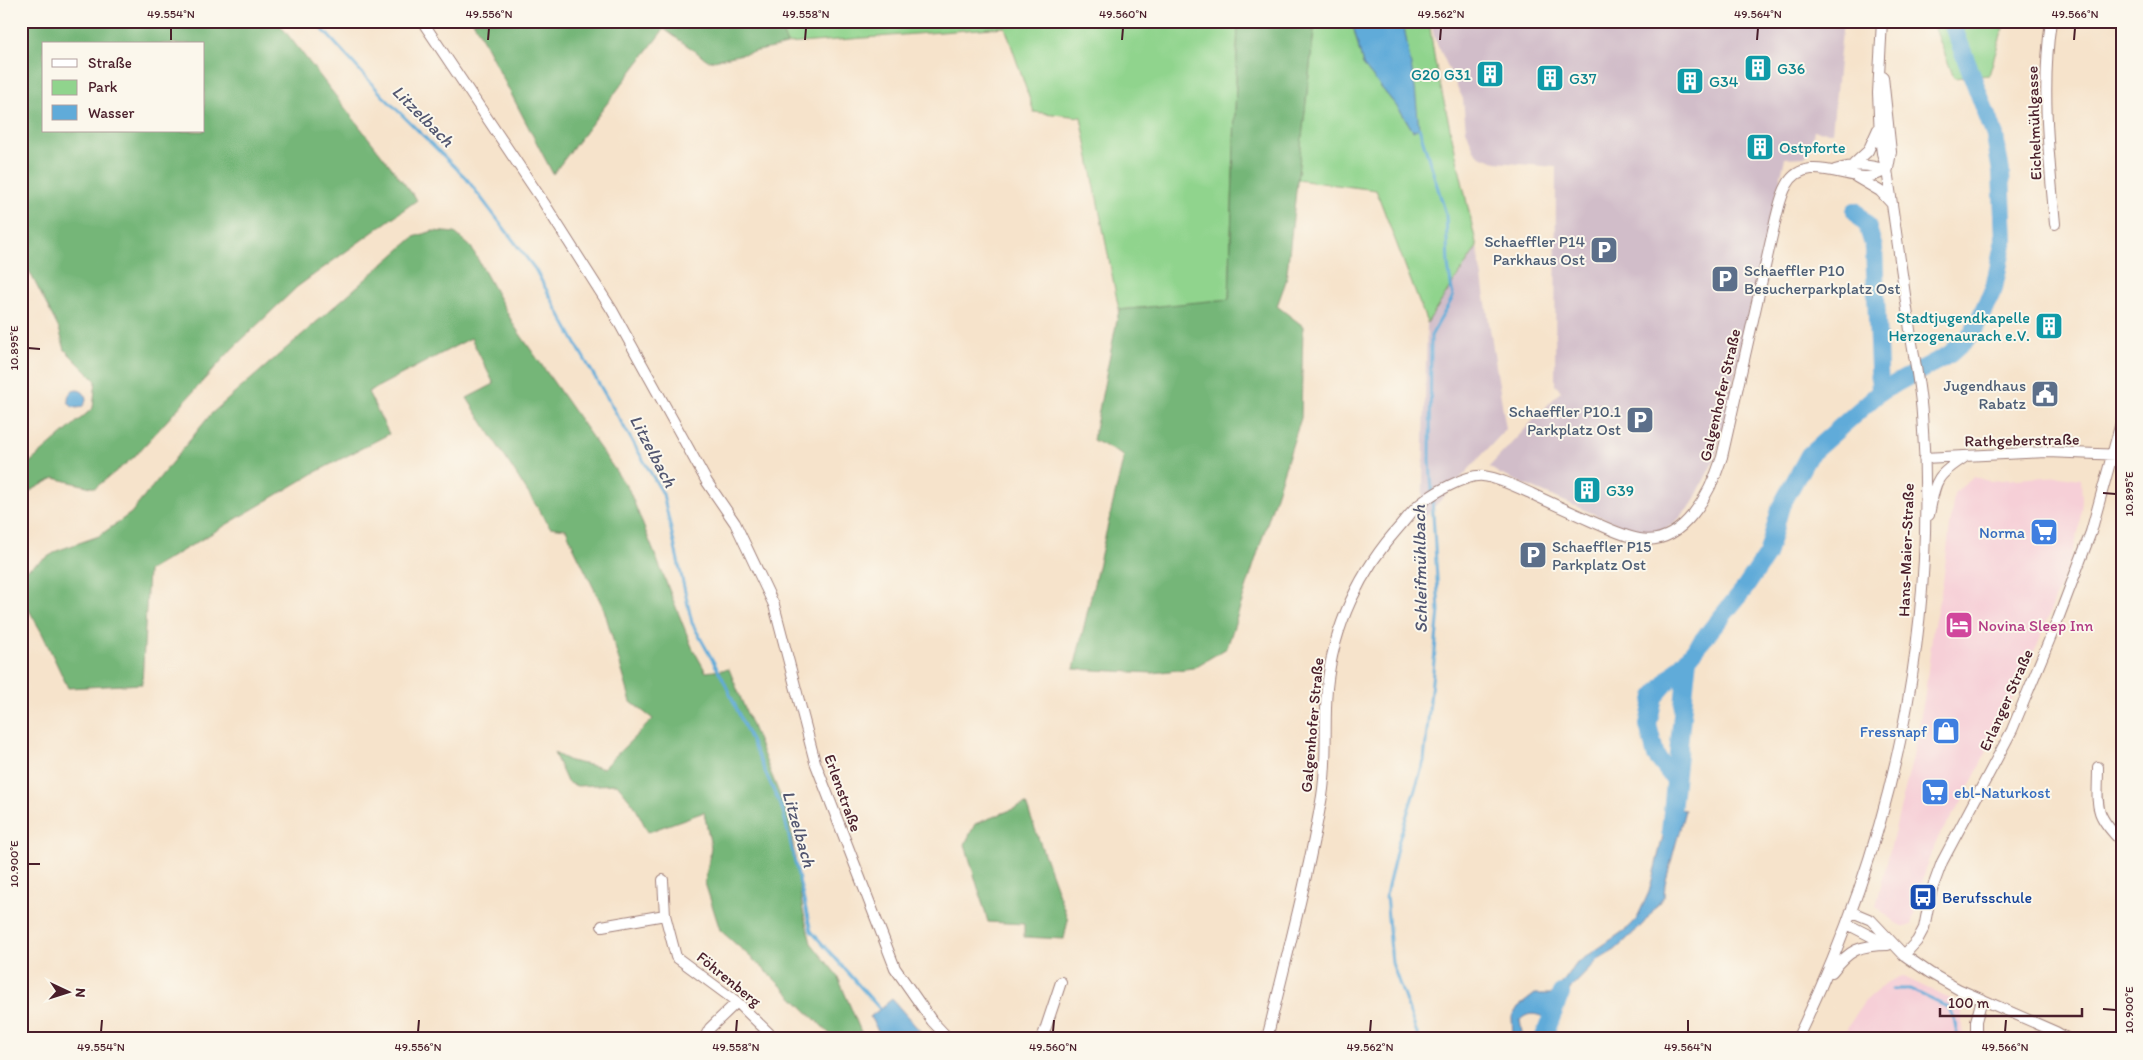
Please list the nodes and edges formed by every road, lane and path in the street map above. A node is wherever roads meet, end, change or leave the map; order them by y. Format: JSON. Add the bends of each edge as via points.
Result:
{"nodes":[{"id":1,"x":422,"y":21,"type":"edge"},
{"id":2,"x":1882,"y":21,"type":"edge"},
{"id":3,"x":2051,"y":21,"type":"edge"},
{"id":4,"x":1881,"y":67,"type":"junction"},
{"id":5,"x":1879,"y":126,"type":"junction"},
{"id":6,"x":1852,"y":170,"type":"junction"},
{"id":7,"x":1887,"y":170,"type":"junction"},
{"id":8,"x":1892,"y":204,"type":"junction"},
{"id":9,"x":2055,"y":224,"type":"dead end"},
{"id":10,"x":2122,"y":419,"type":"edge"},
{"id":11,"x":2117,"y":455,"type":"edge"},
{"id":12,"x":1966,"y":456,"type":"junction"},
{"id":13,"x":1924,"y":458,"type":"junction"},
{"id":14,"x":1925,"y":534,"type":"junction"},
{"id":15,"x":2098,"y":766,"type":"dead end"},
{"id":16,"x":2122,"y":842,"type":"edge"},
{"id":17,"x":663,"y":880,"type":"dead end"},
{"id":18,"x":1852,"y":912,"type":"junction"},
{"id":19,"x":665,"y":916,"type":"junction"},
{"id":20,"x":1847,"y":924,"type":"junction"},
{"id":21,"x":602,"y":926,"type":"dead end"},
{"id":22,"x":1888,"y":945,"type":"junction"},
{"id":23,"x":1904,"y":954,"type":"junction"},
{"id":24,"x":1061,"y":982,"type":"dead end"},
{"id":25,"x":1824,"y":983,"type":"junction"},
{"id":26,"x":1982,"y":1000,"type":"junction"},
{"id":27,"x":737,"y":1002,"type":"junction"},
{"id":28,"x":704,"y":1039,"type":"edge"},
{"id":29,"x":775,"y":1039,"type":"edge"},
{"id":30,"x":949,"y":1039,"type":"edge"},
{"id":31,"x":1042,"y":1039,"type":"edge"},
{"id":32,"x":1267,"y":1039,"type":"edge"},
{"id":33,"x":1797,"y":1039,"type":"edge"},
{"id":34,"x":1976,"y":1039,"type":"edge"},
{"id":35,"x":2068,"y":1039,"type":"edge"}],
"edges":[{"from":1,"to":30,"type":"street","name":"Erlenstraße","via":[[612,310],[707,482],[735,523],[774,606],[815,762],[895,968],[932,1021]]},
{"from":2,"to":4,"type":"street","name":"Hans-Maier-Straße"},
{"from":3,"to":9,"type":"street","name":"Eichelmühlgasse","via":[[2046,74]]},
{"from":4,"to":5,"type":"street","name":"Hans-Maier-Straße"},
{"from":4,"to":7,"type":"street","name":"Hans-Maier-Straße","via":[[1891,152]]},
{"from":5,"to":6,"type":"street","via":[[1868,151]]},
{"from":5,"to":7,"type":"street","name":"Hans-Maier-Straße"},
{"from":6,"to":7,"type":"street","name":"Galgenhofer Straße","via":[[1870,176]]},
{"from":6,"to":8,"type":"street","name":"Galgenhofer Straße"},
{"from":6,"to":32,"type":"street","name":"Galgenhofer Straße","via":[[1817,169],[1798,173],[1787,184],[1722,457],[1707,494],[1688,521],[1673,532],[1642,540],[1482,475],[1449,484],[1420,504],[1364,572],[1339,628],[1332,656],[1327,689],[1323,793],[1298,915]]},
{"from":7,"to":8,"type":"street","name":"Hans-Maier-Straße"},
{"from":8,"to":13,"type":"street","name":"Hans-Maier-Straße","via":[[1920,395]]},
{"from":10,"to":11,"type":"street","name":"Erlanger Straße"},
{"from":11,"to":12,"type":"street","name":"Rathgeberstraße","via":[[2047,452]]},
{"from":11,"to":23,"type":"street","name":"Erlanger Straße","via":[[2084,554],[2012,730],[1942,862],[1931,892],[1924,928]]},
{"from":12,"to":13,"type":"street","name":"Rathgeberstraße"},
{"from":12,"to":14,"type":"street","via":[[1942,472],[1935,487]]},
{"from":13,"to":14,"type":"street","name":"Hans-Maier-Straße"},
{"from":14,"to":18,"type":"street","name":"Hans-Maier-Straße","via":[[1923,584],[1911,689],[1887,802]]},
{"from":15,"to":16,"type":"street","via":[[2099,813],[2106,826]]},
{"from":17,"to":19,"type":"street","name":"Föhrenberg"},
{"from":18,"to":20,"type":"street","name":"Hans-Maier-Straße"},
{"from":18,"to":23,"type":"street","via":[[1871,920]]},
{"from":19,"to":21,"type":"street"},
{"from":19,"to":27,"type":"street","name":"Föhrenberg","via":[[676,957]]},
{"from":20,"to":22,"type":"street"},
{"from":20,"to":25,"type":"street"},
{"from":22,"to":23,"type":"street"},
{"from":22,"to":25,"type":"street","via":[[1864,946],[1853,951],[1840,961]]},
{"from":23,"to":26,"type":"street","via":[[1930,973]]},
{"from":24,"to":31,"type":"street"},
{"from":25,"to":33,"type":"street"},
{"from":26,"to":34,"type":"street","via":[[1976,1021]]},
{"from":26,"to":35,"type":"street"},
{"from":27,"to":28,"type":"street","via":[[710,1028]]},
{"from":27,"to":29,"type":"street","name":"Föhrenberg"}]}
